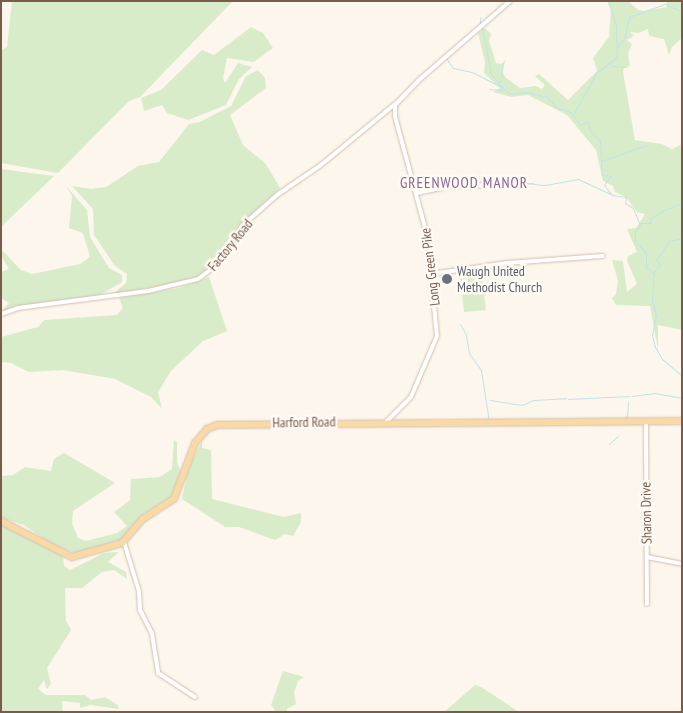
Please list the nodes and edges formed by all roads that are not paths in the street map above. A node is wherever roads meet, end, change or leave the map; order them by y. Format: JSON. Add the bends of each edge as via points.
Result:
{"nodes":[{"id":1,"x":510,"y":1,"type":"edge"},
{"id":2,"x":396,"y":104,"type":"junction"},
{"id":3,"x":492,"y":185,"type":"dead end"},
{"id":4,"x":417,"y":193,"type":"junction"},
{"id":5,"x":603,"y":256,"type":"dead end"},
{"id":6,"x":431,"y":274,"type":"junction"},
{"id":7,"x":1,"y":314,"type":"edge"},
{"id":8,"x":646,"y":421,"type":"junction"},
{"id":9,"x":682,"y":421,"type":"edge"},
{"id":10,"x":386,"y":422,"type":"junction"},
{"id":11,"x":1,"y":521,"type":"edge"},
{"id":12,"x":124,"y":542,"type":"junction"},
{"id":13,"x":647,"y":557,"type":"junction"},
{"id":14,"x":682,"y":564,"type":"edge"},
{"id":15,"x":647,"y":604,"type":"dead end"},
{"id":16,"x":195,"y":697,"type":"dead end"}],
"edges":[{"from":1,"to":2,"type":"street"},
{"from":2,"to":4,"type":"street","name":"Long Green Pike","via":[[395,116]]},
{"from":2,"to":7,"type":"street","name":"Factory Road","via":[[321,165],[276,195],[243,225],[217,265],[198,280],[148,291],[18,308]]},
{"from":3,"to":4,"type":"street","via":[[450,186]]},
{"from":4,"to":6,"type":"street","name":"Long Green Pike","via":[[427,235]]},
{"from":5,"to":6,"type":"street","via":[[507,263]]},
{"from":6,"to":10,"type":"street","name":"Long Green Pike","via":[[435,344],[412,397]]},
{"from":8,"to":9,"type":"main road","name":"Harford Road"},
{"from":8,"to":10,"type":"main road","name":"Harford Road"},
{"from":8,"to":13,"type":"street","name":"Sharon Drive"},
{"from":10,"to":12,"type":"main road","name":"Harford Road","via":[[212,426],[194,445],[174,499],[143,519]]},
{"from":11,"to":12,"type":"main road","via":[[72,557]]},
{"from":12,"to":16,"type":"street","via":[[139,591],[140,610],[152,634],[158,673]]},
{"from":13,"to":14,"type":"street"},
{"from":13,"to":15,"type":"street","name":"Sharon Drive"}]}
